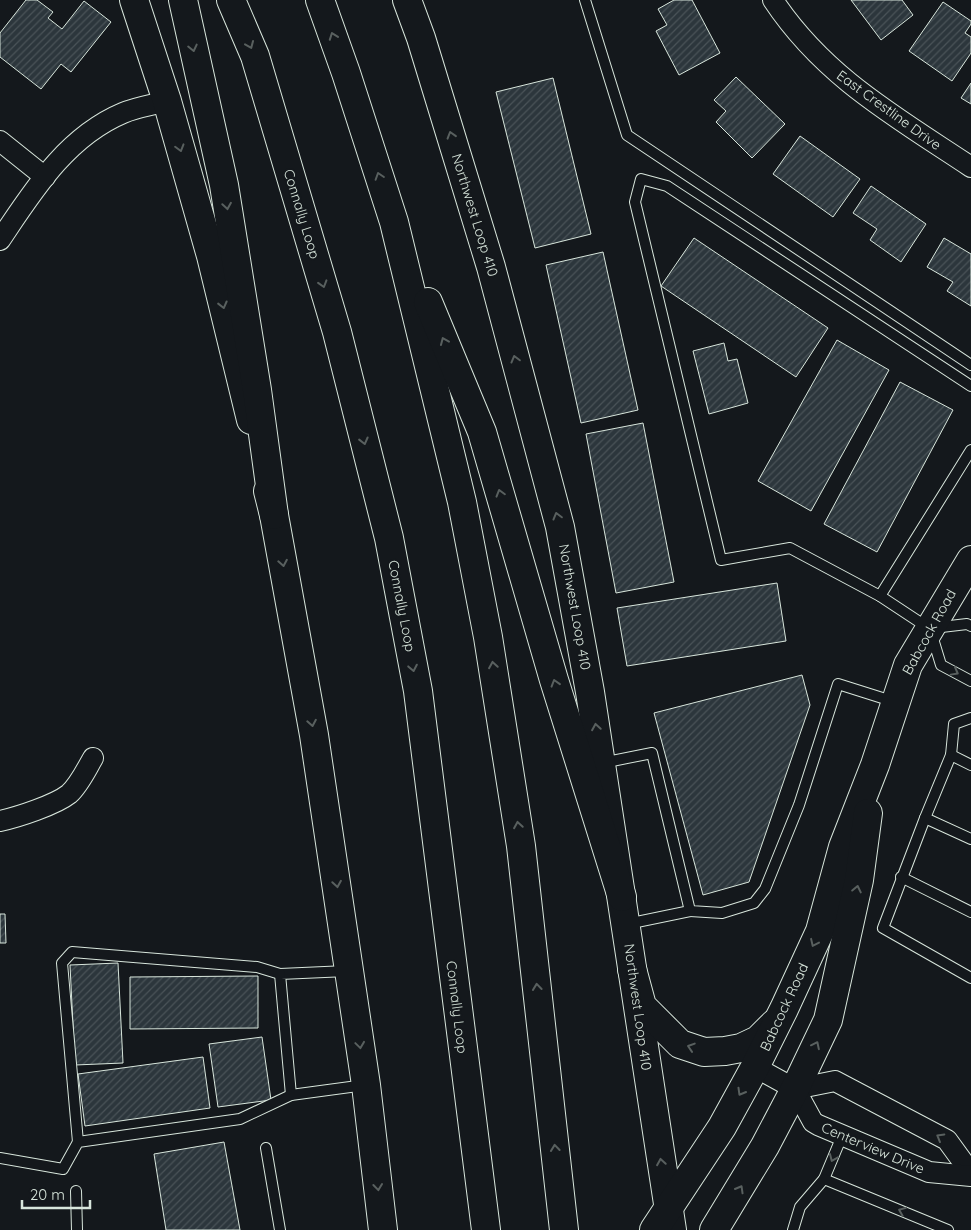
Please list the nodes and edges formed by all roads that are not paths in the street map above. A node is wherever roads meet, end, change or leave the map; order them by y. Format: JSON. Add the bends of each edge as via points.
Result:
{"nodes":[{"id":1,"x":134,"y":0,"type":"edge"},
{"id":2,"x":183,"y":0,"type":"edge"},
{"id":3,"x":232,"y":0,"type":"edge"},
{"id":4,"x":320,"y":0,"type":"edge"},
{"id":5,"x":407,"y":0,"type":"edge"},
{"id":6,"x":585,"y":0,"type":"edge"},
{"id":7,"x":773,"y":0,"type":"edge"},
{"id":8,"x":167,"y":101,"type":"junction"},
{"id":9,"x":0,"y":141,"type":"edge"},
{"id":10,"x":971,"y":167,"type":"edge"},
{"id":11,"x":45,"y":177,"type":"junction"},
{"id":12,"x":394,"y":222,"type":"junction"},
{"id":13,"x":0,"y":240,"type":"edge"},
{"id":14,"x":971,"y":365,"type":"edge"},
{"id":15,"x":971,"y":386,"type":"edge"},
{"id":16,"x":971,"y":450,"type":"edge"},
{"id":17,"x":274,"y":515,"type":"junction"},
{"id":18,"x":971,"y":560,"type":"edge"},
{"id":19,"x":880,"y":596,"type":"junction"},
{"id":20,"x":971,"y":626,"type":"edge"},
{"id":21,"x":930,"y":629,"type":"junction"},
{"id":22,"x":971,"y":682,"type":"edge"},
{"id":23,"x":896,"y":702,"type":"junction"},
{"id":24,"x":971,"y":718,"type":"edge"},
{"id":25,"x":951,"y":755,"type":"junction"},
{"id":26,"x":93,"y":758,"type":"dead end"},
{"id":27,"x":601,"y":763,"type":"junction"},
{"id":28,"x":875,"y":765,"type":"junction"},
{"id":29,"x":971,"y":765,"type":"edge"},
{"id":30,"x":925,"y":818,"type":"junction"},
{"id":31,"x":0,"y":821,"type":"edge"},
{"id":32,"x":971,"y":839,"type":"edge"},
{"id":33,"x":902,"y":877,"type":"junction"},
{"id":34,"x":622,"y":897,"type":"junction"},
{"id":35,"x":690,"y":911,"type":"junction"},
{"id":36,"x":971,"y":912,"type":"edge"},
{"id":37,"x":626,"y":924,"type":"junction"},
{"id":38,"x":632,"y":969,"type":"junction"},
{"id":39,"x":349,"y":971,"type":"junction"},
{"id":40,"x":280,"y":974,"type":"junction"},
{"id":41,"x":971,"y":978,"type":"edge"},
{"id":42,"x":780,"y":1018,"type":"junction"},
{"id":43,"x":756,"y":1067,"type":"junction"},
{"id":44,"x":366,"y":1085,"type":"junction"},
{"id":45,"x":795,"y":1089,"type":"junction"},
{"id":46,"x":291,"y":1095,"type":"junction"},
{"id":47,"x":842,"y":1136,"type":"junction"},
{"id":48,"x":78,"y":1142,"type":"junction"},
{"id":49,"x":266,"y":1148,"type":"dead end"},
{"id":50,"x":0,"y":1158,"type":"edge"},
{"id":51,"x":971,"y":1175,"type":"edge"},
{"id":52,"x":824,"y":1179,"type":"junction"},
{"id":53,"x":76,"y":1192,"type":"dead end"},
{"id":54,"x":665,"y":1223,"type":"edge"},
{"id":55,"x":77,"y":1230,"type":"edge"},
{"id":56,"x":280,"y":1230,"type":"edge"},
{"id":57,"x":384,"y":1230,"type":"edge"},
{"id":58,"x":486,"y":1230,"type":"edge"},
{"id":59,"x":564,"y":1230,"type":"edge"},
{"id":60,"x":714,"y":1230,"type":"edge"},
{"id":61,"x":793,"y":1230,"type":"edge"},
{"id":62,"x":948,"y":1230,"type":"edge"}],
"edges":[{"from":1,"to":8,"type":"main road"},
{"from":2,"to":17,"type":"main road","one_way":true,"via":[[224,185]]},
{"from":3,"to":58,"type":"main road","name":"Connally Loop","one_way":true,"via":[[255,56],[337,332],[389,538],[418,691]]},
{"from":12,"to":4,"type":"main road","one_way":true},
{"from":27,"to":5,"type":"main road","name":"Northwest Loop 410","one_way":true,"via":[[560,527],[491,267]]},
{"from":6,"to":14,"type":"lane","via":[[627,135]]},
{"from":7,"to":10,"type":"street","name":"East Crestline Drive","via":[[808,46],[835,73]]},
{"from":8,"to":11,"type":"street","via":[[124,112],[90,130],[67,150]]},
{"from":8,"to":17,"type":"main road","one_way":true,"via":[[211,256]]},
{"from":9,"to":11,"type":"street"},
{"from":11,"to":13,"type":"street"},
{"from":34,"to":12,"type":"main road","one_way":true,"via":[[554,680],[482,432]]},
{"from":59,"to":12,"type":"main road","one_way":true,"via":[[521,846],[488,637],[462,502]]},
{"from":15,"to":19,"type":"lane","via":[[667,186],[641,179],[635,202],[721,560],[790,548]]},
{"from":16,"to":19,"type":"lane"},
{"from":17,"to":39,"type":"main road","one_way":true,"via":[[314,735]]},
{"from":18,"to":21,"type":"main road","name":"Babcock Road"},
{"from":19,"to":21,"type":"lane"},
{"from":20,"to":21,"type":"lane"},
{"from":21,"to":22,"type":"lane","one_way":true,"via":[[941,665]]},
{"from":21,"to":23,"type":"main road","name":"Babcock Road","via":[[908,666]]},
{"from":23,"to":28,"type":"main road","name":"Babcock Road"},
{"from":23,"to":35,"type":"lane","via":[[838,684],[799,805],[765,889],[754,903],[722,913]]},
{"from":24,"to":25,"type":"lane","via":[[954,724]]},
{"from":25,"to":29,"type":"lane"},
{"from":25,"to":30,"type":"lane"},
{"from":26,"to":31,"type":"street","via":[[70,794]]},
{"from":27,"to":34,"type":"main road","name":"Northwest Loop 410"},
{"from":27,"to":35,"type":"lane","via":[[652,753]]},
{"from":28,"to":42,"type":"main road","name":"Babcock Road","one_way":true,"via":[[843,847],[820,931]]},
{"from":45,"to":28,"type":"main road","name":"Babcock Road","one_way":true,"via":[[828,1020],[859,880]]},
{"from":30,"to":32,"type":"lane"},
{"from":30,"to":33,"type":"lane"},
{"from":33,"to":36,"type":"lane"},
{"from":33,"to":41,"type":"lane","via":[[883,928]]},
{"from":34,"to":37,"type":"main road","name":"Northwest Loop 410"},
{"from":35,"to":37,"type":"lane"},
{"from":37,"to":38,"type":"main road","name":"Northwest Loop 410"},
{"from":42,"to":38,"type":"main road","one_way":true,"via":[[758,1040],[741,1048],[704,1052],[680,1044],[642,1006]]},
{"from":54,"to":38,"type":"main road","name":"Northwest Loop 410","one_way":true},
{"from":39,"to":40,"type":"lane"},
{"from":39,"to":44,"type":"main road","one_way":true},
{"from":40,"to":46,"type":"lane"},
{"from":40,"to":48,"type":"lane","via":[[257,967],[72,952],[62,963]]},
{"from":42,"to":43,"type":"main road","name":"Babcock Road"},
{"from":43,"to":45,"type":"street"},
{"from":43,"to":54,"type":"main road","name":"Babcock Road","one_way":true},
{"from":44,"to":46,"type":"lane"},
{"from":44,"to":57,"type":"main road","one_way":true},
{"from":45,"to":47,"type":"street","name":"Centerview Drive","via":[[813,1122]]},
{"from":51,"to":45,"type":"street","name":"Centerview Drive","one_way":true,"via":[[947,1140],[835,1080]]},
{"from":60,"to":45,"type":"main road","name":"Babcock Road","one_way":true},
{"from":46,"to":48,"type":"lane","via":[[240,1119]]},
{"from":47,"to":51,"type":"street","name":"Centerview Drive","via":[[929,1172]]},
{"from":47,"to":52,"type":"lane","one_way":true},
{"from":48,"to":50,"type":"lane","via":[[63,1170]]},
{"from":49,"to":56,"type":"lane"},
{"from":52,"to":61,"type":"lane","via":[[800,1207]]},
{"from":62,"to":52,"type":"lane","one_way":true},
{"from":53,"to":55,"type":"lane"}]}
